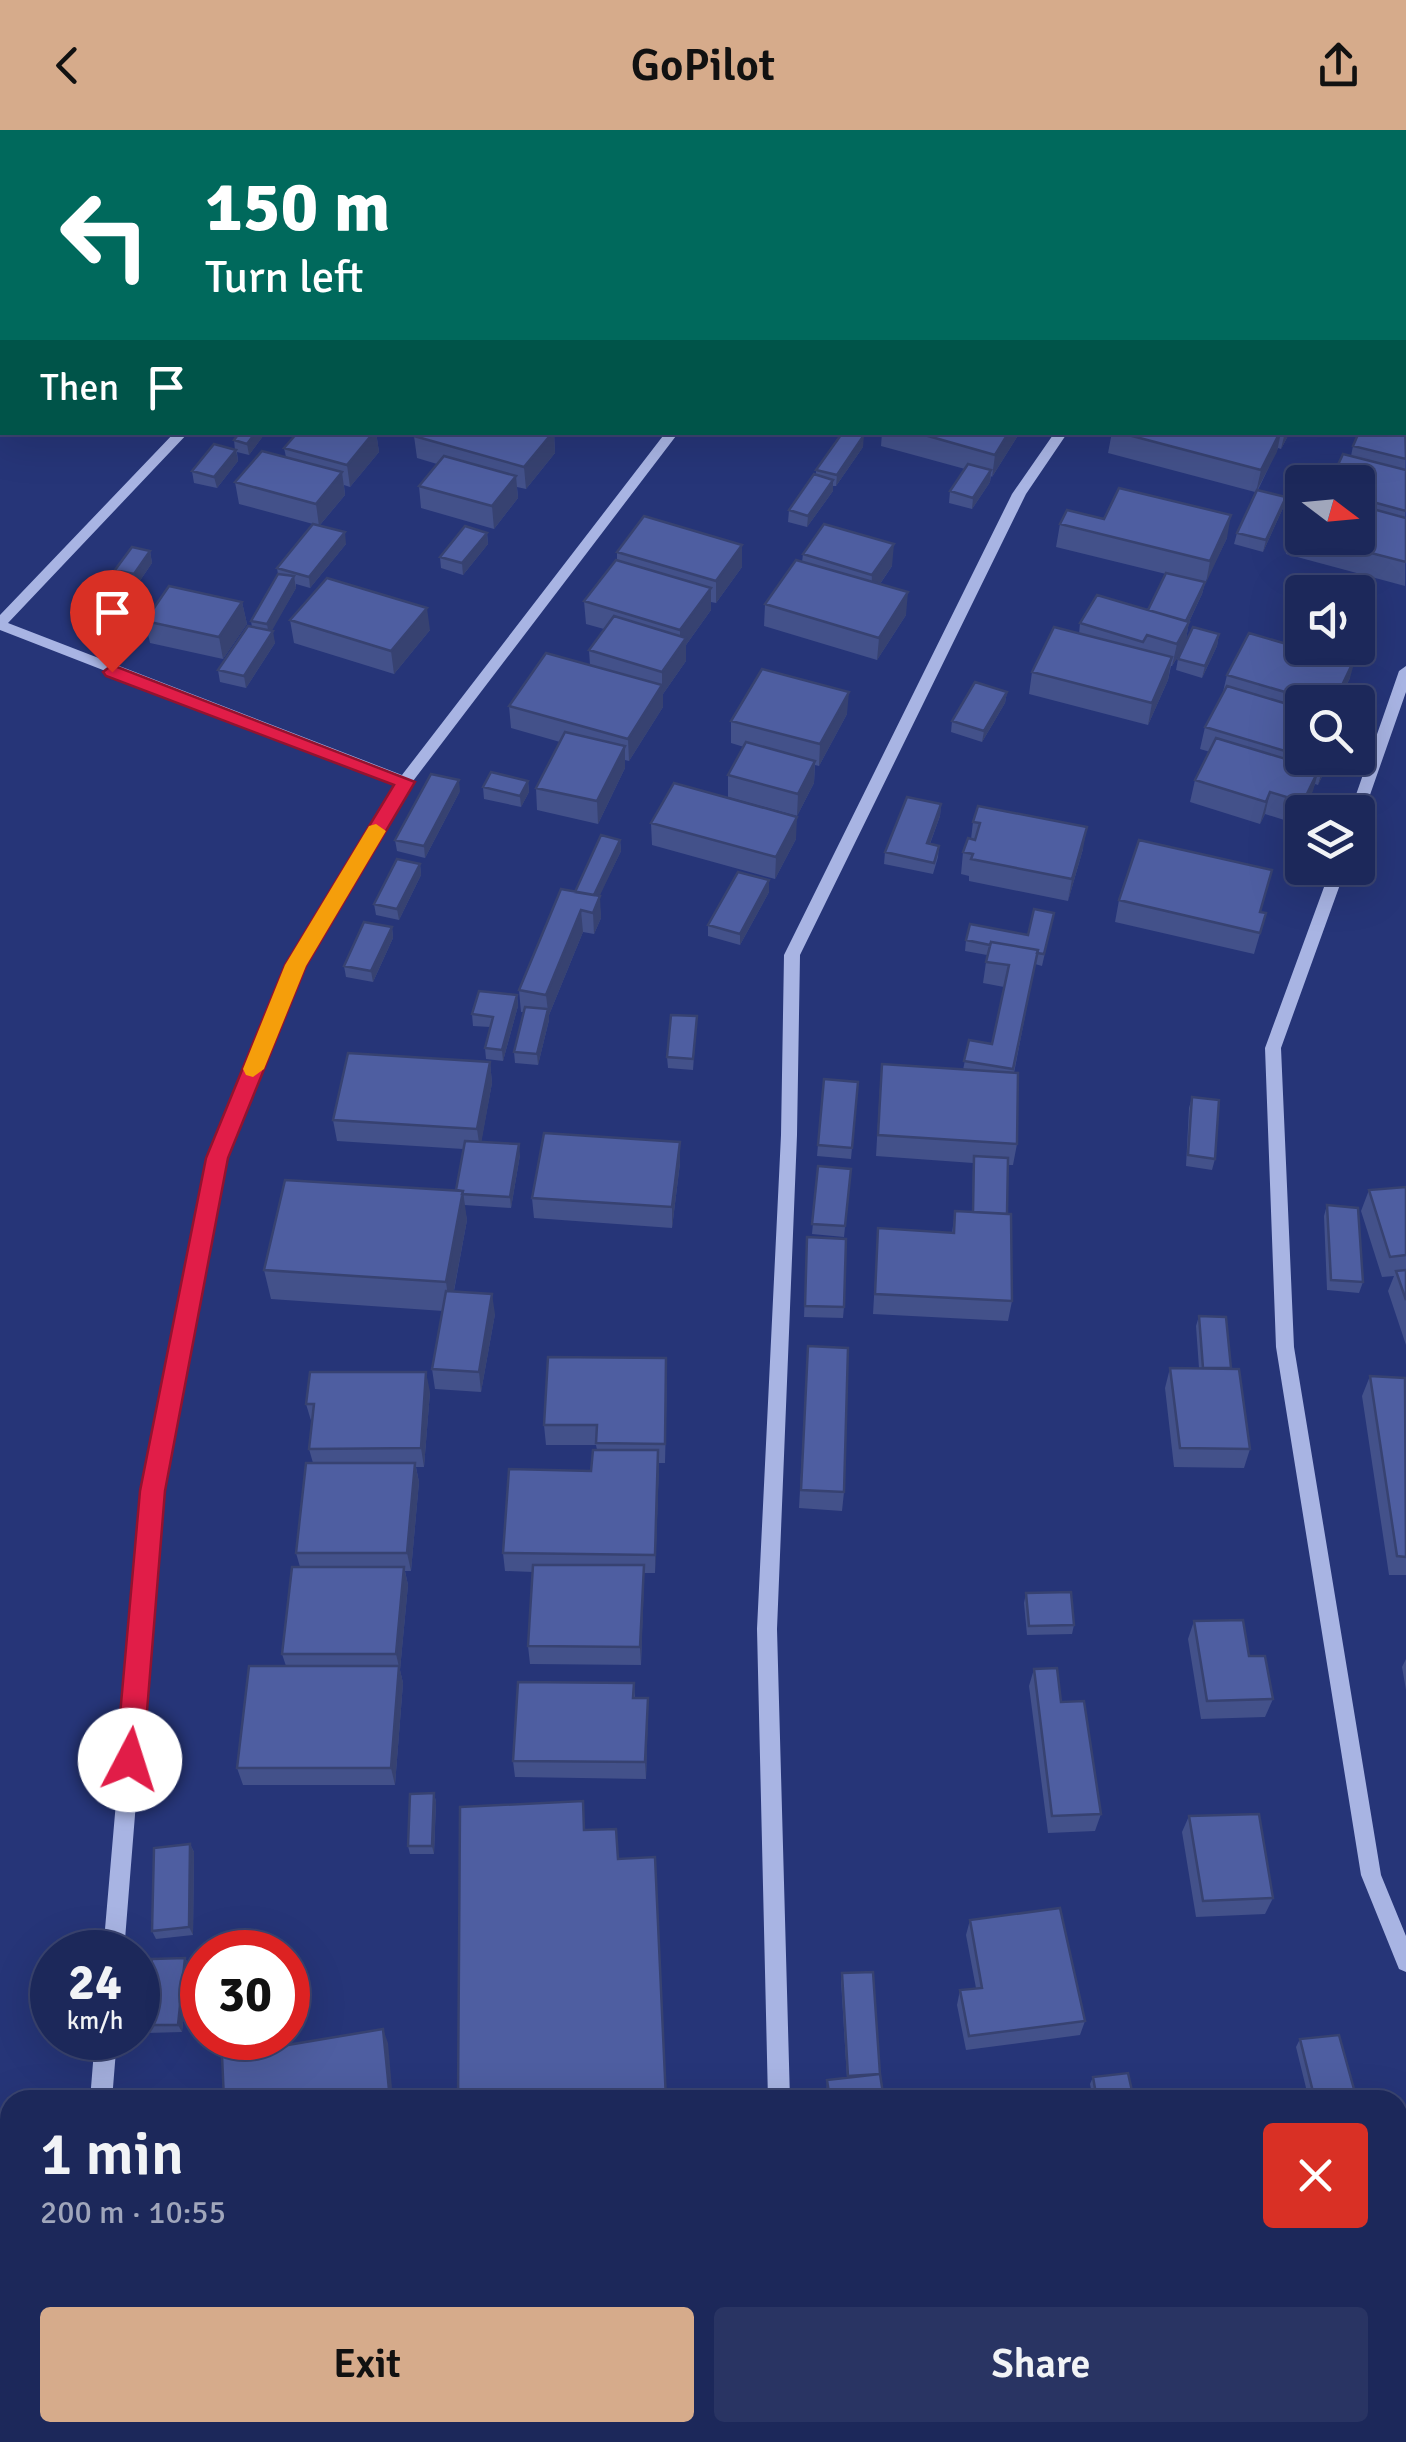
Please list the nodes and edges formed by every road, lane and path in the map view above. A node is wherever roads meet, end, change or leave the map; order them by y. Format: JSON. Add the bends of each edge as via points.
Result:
{"nodes":[{"id":1,"x":180,"y":435,"type":"edge"},
{"id":2,"x":671,"y":435,"type":"edge"},
{"id":3,"x":1060,"y":435,"type":"edge"},
{"id":4,"x":0,"y":624,"type":"edge"},
{"id":5,"x":1406,"y":671,"type":"edge"},
{"id":6,"x":405,"y":782,"type":"junction"},
{"id":7,"x":1362,"y":795,"type":"edge"},
{"id":8,"x":1332,"y":885,"type":"edge"},
{"id":9,"x":115,"y":1930,"type":"edge"},
{"id":10,"x":1406,"y":1962,"type":"edge"},
{"id":11,"x":104,"y":2060,"type":"edge"},
{"id":12,"x":101,"y":2090,"type":"edge"},
{"id":13,"x":779,"y":2090,"type":"edge"}],
"edges":[{"from":1,"to":4,"type":"street"},
{"from":2,"to":6,"type":"street"},
{"from":3,"to":13,"type":"street","via":[[1019,494],[792,955],[767,1629]]},
{"from":4,"to":6,"type":"street"},
{"from":5,"to":7,"type":"street"},
{"from":6,"to":9,"type":"street","via":[[296,965],[217,1158],[152,1491]]},
{"from":8,"to":10,"type":"street","via":[[1272,1048],[1285,1347],[1371,1875]]},
{"from":11,"to":12,"type":"street"}]}
